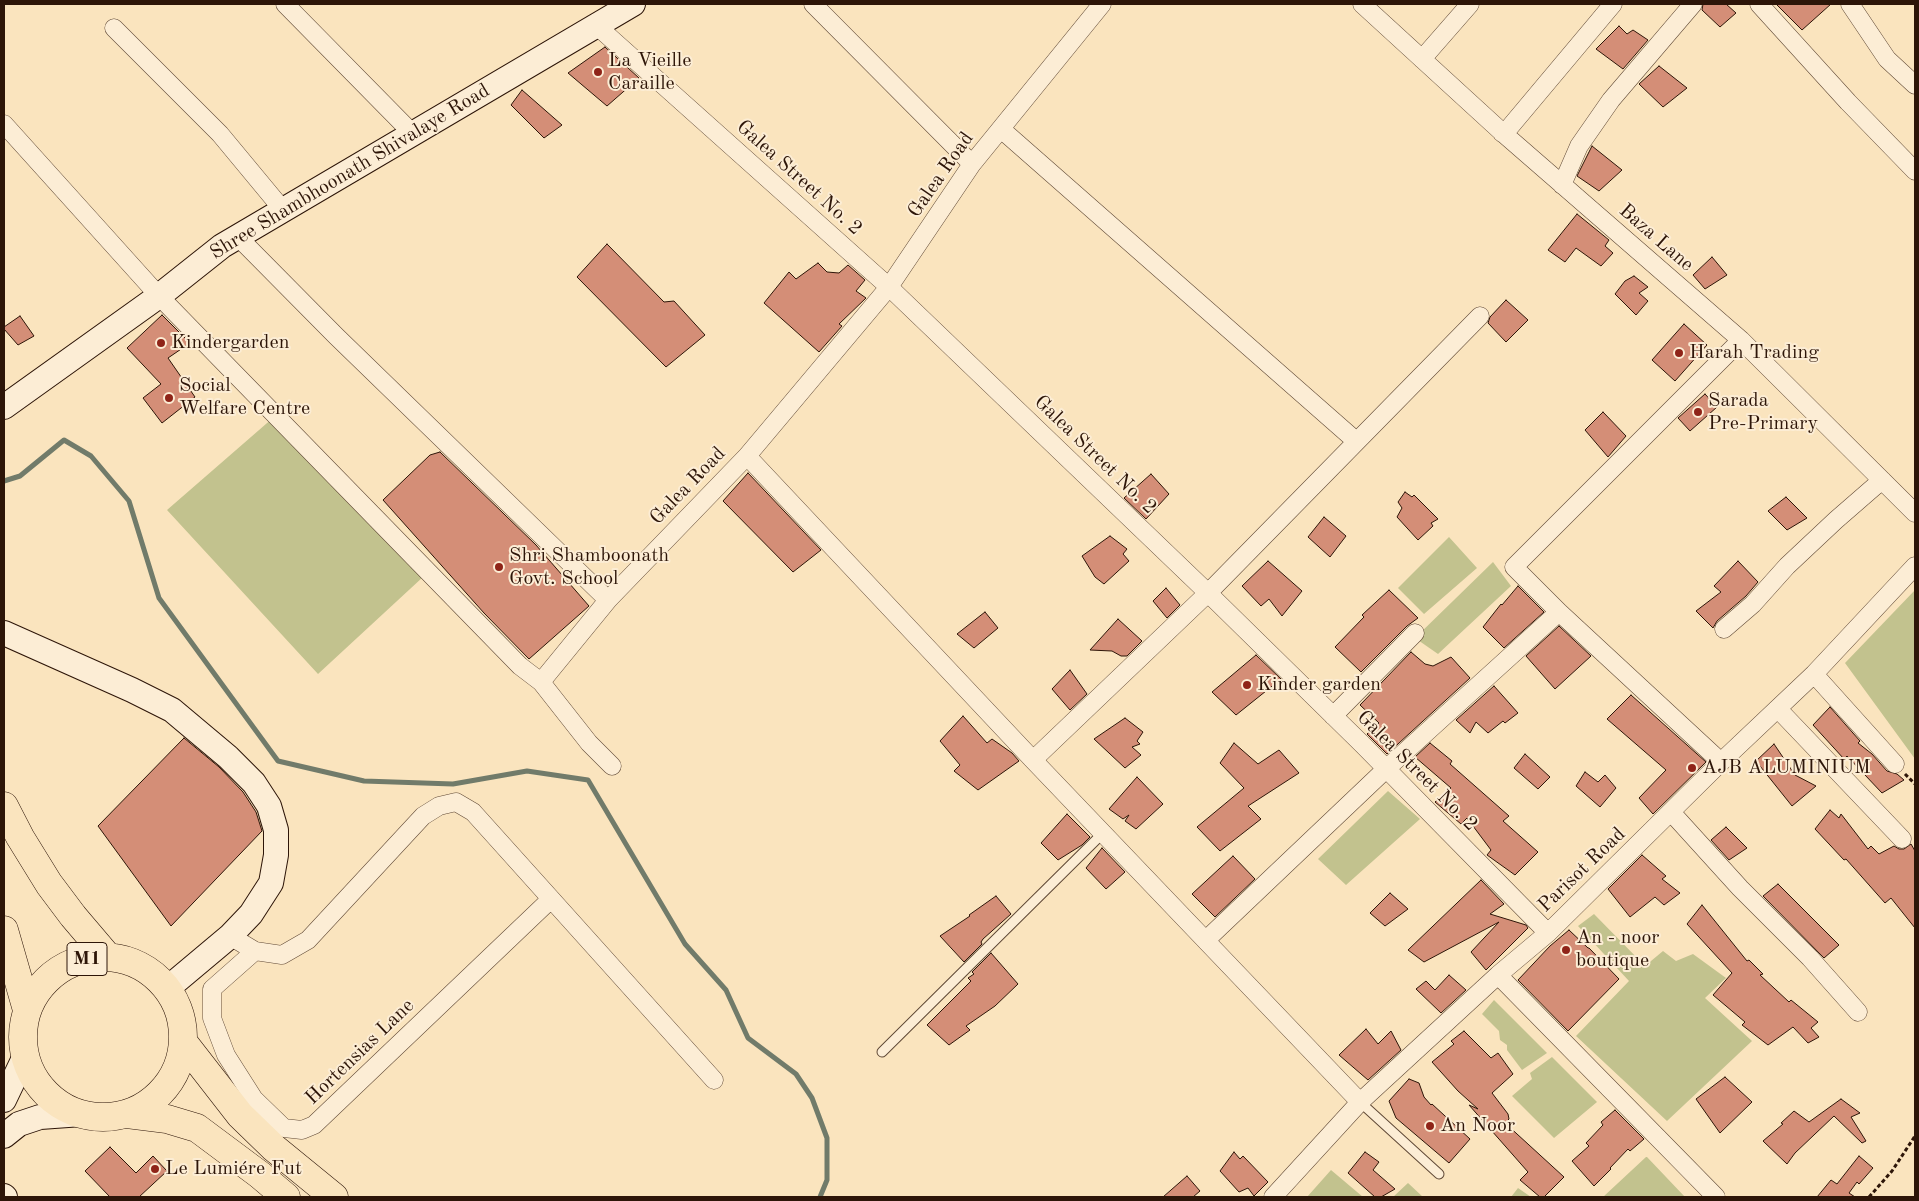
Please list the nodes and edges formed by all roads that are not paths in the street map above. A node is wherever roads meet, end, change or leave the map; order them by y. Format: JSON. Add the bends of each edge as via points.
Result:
{"nodes":[{"id":1,"x":285,"y":4,"type":"edge"},
{"id":2,"x":633,"y":4,"type":"edge"},
{"id":3,"x":813,"y":4,"type":"edge"},
{"id":4,"x":1102,"y":4,"type":"edge"},
{"id":5,"x":1362,"y":4,"type":"edge"},
{"id":6,"x":1470,"y":4,"type":"edge"},
{"id":7,"x":1613,"y":4,"type":"edge"},
{"id":8,"x":1693,"y":4,"type":"edge"},
{"id":9,"x":1759,"y":4,"type":"edge"},
{"id":10,"x":1850,"y":4,"type":"edge"},
{"id":11,"x":597,"y":26,"type":"junction"},
{"id":12,"x":114,"y":28,"type":"dead end"},
{"id":13,"x":1422,"y":59,"type":"junction"},
{"id":14,"x":1915,"y":85,"type":"edge"},
{"id":15,"x":4,"y":124,"type":"edge"},
{"id":16,"x":1001,"y":129,"type":"junction"},
{"id":17,"x":412,"y":134,"type":"junction"},
{"id":18,"x":1503,"y":134,"type":"junction"},
{"id":19,"x":972,"y":164,"type":"junction"},
{"id":20,"x":1915,"y":171,"type":"edge"},
{"id":21,"x":1562,"y":185,"type":"junction"},
{"id":22,"x":283,"y":210,"type":"junction"},
{"id":23,"x":238,"y":237,"type":"junction"},
{"id":24,"x":889,"y":288,"type":"junction"},
{"id":25,"x":159,"y":296,"type":"junction"},
{"id":26,"x":1480,"y":316,"type":"dead end"},
{"id":27,"x":1741,"y":340,"type":"junction"},
{"id":28,"x":4,"y":408,"type":"edge"},
{"id":29,"x":1356,"y":441,"type":"junction"},
{"id":30,"x":746,"y":456,"type":"junction"},
{"id":31,"x":1882,"y":480,"type":"junction"},
{"id":32,"x":1915,"y":513,"type":"edge"},
{"id":33,"x":1915,"y":566,"type":"edge"},
{"id":34,"x":1208,"y":593,"type":"junction"},
{"id":35,"x":608,"y":600,"type":"junction"},
{"id":36,"x":1559,"y":612,"type":"junction"},
{"id":37,"x":1724,"y":630,"type":"dead end"},
{"id":38,"x":4,"y":633,"type":"edge"},
{"id":39,"x":1415,"y":633,"type":"dead end"},
{"id":40,"x":1814,"y":674,"type":"junction"},
{"id":41,"x":541,"y":682,"type":"junction"},
{"id":42,"x":1778,"y":708,"type":"junction"},
{"id":43,"x":1333,"y":716,"type":"junction"},
{"id":44,"x":1033,"y":760,"type":"junction"},
{"id":45,"x":1721,"y":762,"type":"junction"},
{"id":46,"x":1895,"y":764,"type":"dead end"},
{"id":47,"x":612,"y":766,"type":"dead end"},
{"id":48,"x":1386,"y":770,"type":"junction"},
{"id":49,"x":4,"y":806,"type":"edge"},
{"id":50,"x":1671,"y":812,"type":"junction"},
{"id":51,"x":1103,"y":833,"type":"junction"},
{"id":52,"x":1902,"y":840,"type":"dead end"},
{"id":53,"x":551,"y":899,"type":"junction"},
{"id":54,"x":4,"y":930,"type":"edge"},
{"id":55,"x":1548,"y":933,"type":"junction"},
{"id":56,"x":230,"y":936,"type":"junction"},
{"id":57,"x":1206,"y":940,"type":"junction"},
{"id":58,"x":255,"y":951,"type":"junction"},
{"id":59,"x":108,"y":956,"type":"junction"},
{"id":60,"x":1498,"y":975,"type":"junction"},
{"id":61,"x":168,"y":988,"type":"junction"},
{"id":62,"x":27,"y":1010,"type":"junction"},
{"id":63,"x":1858,"y":1012,"type":"dead end"},
{"id":64,"x":184,"y":1043,"type":"junction"},
{"id":65,"x":882,"y":1052,"type":"dead end"},
{"id":66,"x":25,"y":1056,"type":"junction"},
{"id":67,"x":714,"y":1080,"type":"dead end"},
{"id":68,"x":4,"y":1100,"type":"edge"},
{"id":69,"x":1360,"y":1102,"type":"junction"},
{"id":70,"x":82,"y":1114,"type":"junction"},
{"id":71,"x":127,"y":1114,"type":"junction"},
{"id":72,"x":4,"y":1136,"type":"edge"},
{"id":73,"x":1439,"y":1174,"type":"dead end"},
{"id":74,"x":1708,"y":1195,"type":"edge"},
{"id":75,"x":286,"y":1197,"type":"edge"},
{"id":76,"x":334,"y":1197,"type":"edge"},
{"id":77,"x":1273,"y":1197,"type":"edge"}],
"edges":[{"from":1,"to":17,"type":"street"},
{"from":2,"to":11,"type":"street","name":"Shree Shambhoonath Shivalaye Road"},
{"from":3,"to":19,"type":"street"},
{"from":4,"to":16,"type":"street","name":"Galea Road"},
{"from":5,"to":13,"type":"street","name":"Baza Lane"},
{"from":6,"to":13,"type":"street"},
{"from":7,"to":18,"type":"street"},
{"from":8,"to":21,"type":"street","via":[[1611,100],[1579,146]]},
{"from":9,"to":20,"type":"street"},
{"from":10,"to":14,"type":"street","via":[[1887,59]]},
{"from":11,"to":17,"type":"street","name":"Shree Shambhoonath Shivalaye Road"},
{"from":11,"to":24,"type":"street","name":"Galea Street No. 2"},
{"from":12,"to":22,"type":"street","via":[[220,134]]},
{"from":13,"to":18,"type":"street","name":"Baza Lane"},
{"from":15,"to":25,"type":"street"},
{"from":16,"to":19,"type":"street","name":"Galea Road"},
{"from":16,"to":29,"type":"street"},
{"from":17,"to":22,"type":"street","name":"Shree Shambhoonath Shivalaye Road"},
{"from":18,"to":21,"type":"street","name":"Baza Lane"},
{"from":19,"to":24,"type":"street","name":"Galea Road"},
{"from":21,"to":27,"type":"street","name":"Baza Lane"},
{"from":22,"to":23,"type":"street","name":"Shree Shambhoonath Shivalaye Road"},
{"from":23,"to":25,"type":"street","name":"Shree Shambhoonath Shivalaye Road"},
{"from":23,"to":35,"type":"street"},
{"from":24,"to":30,"type":"street","name":"Galea Road"},
{"from":24,"to":34,"type":"street","name":"Galea Street No. 2"},
{"from":25,"to":28,"type":"street","name":"Shree Shambhoonath Shivalaye Road"},
{"from":25,"to":41,"type":"street","via":[[520,666]]},
{"from":26,"to":29,"type":"street"},
{"from":27,"to":31,"type":"street","name":"Baza Lane"},
{"from":27,"to":36,"type":"street","via":[[1514,567]]},
{"from":29,"to":34,"type":"street"},
{"from":30,"to":35,"type":"street","name":"Galea Road"},
{"from":30,"to":44,"type":"street"},
{"from":31,"to":32,"type":"street","name":"Baza Lane"},
{"from":31,"to":37,"type":"street","via":[[1787,566],[1754,604]]},
{"from":33,"to":40,"type":"street","name":"Parisot Road"},
{"from":34,"to":43,"type":"street","name":"Galea Street No. 2"},
{"from":34,"to":44,"type":"street"},
{"from":35,"to":41,"type":"street","name":"Galea Road"},
{"from":36,"to":45,"type":"street"},
{"from":36,"to":48,"type":"street"},
{"from":38,"to":56,"type":"street","via":[[172,710],[254,783],[269,806],[276,830],[276,855],[271,883],[251,914]]},
{"from":39,"to":43,"type":"street"},
{"from":40,"to":42,"type":"street","name":"Parisot Road"},
{"from":40,"to":46,"type":"street"},
{"from":41,"to":47,"type":"street","via":[[589,743]]},
{"from":42,"to":45,"type":"street","name":"Parisot Road"},
{"from":42,"to":52,"type":"street"},
{"from":43,"to":48,"type":"street","name":"Galea Street No. 2"},
{"from":44,"to":51,"type":"street"},
{"from":45,"to":50,"type":"street","name":"Parisot Road"},
{"from":48,"to":55,"type":"street","name":"Galea Street No. 2"},
{"from":48,"to":57,"type":"street"},
{"from":49,"to":59,"type":"highway","number":"M1","via":[[50,884]]},
{"from":50,"to":55,"type":"street","name":"Parisot Road"},
{"from":50,"to":63,"type":"street"},
{"from":51,"to":57,"type":"street"},
{"from":51,"to":65,"type":"lane"},
{"from":53,"to":58,"type":"street","via":[[473,812],[456,802],[439,806],[423,816],[308,940],[282,955]]},
{"from":53,"to":58,"type":"street","name":"Hortensias Lane","via":[[314,1125],[302,1130],[284,1128],[254,1099],[226,1054],[212,1018],[212,989]]},
{"from":53,"to":67,"type":"street"},
{"from":54,"to":62,"type":"highway","number":"M1"},
{"from":55,"to":60,"type":"street","name":"Parisot Road"},
{"from":56,"to":58,"type":"street"},
{"from":56,"to":61,"type":"street"},
{"from":57,"to":69,"type":"street"},
{"from":59,"to":61,"type":"highway","number":"M1","via":[[141,966]]},
{"from":59,"to":62,"type":"highway","number":"M1","via":[[82,959],[58,970],[39,987]]},
{"from":60,"to":69,"type":"street","name":"Parisot Road"},
{"from":60,"to":74,"type":"street"},
{"from":61,"to":64,"type":"highway","number":"M1","via":[[178,1005]]},
{"from":62,"to":66,"type":"highway","number":"M1","via":[[23,1033]]},
{"from":64,"to":71,"type":"highway","number":"M1","via":[[176,1074],[155,1099]]},
{"from":64,"to":76,"type":"highway","via":[[240,1115],[274,1148]]},
{"from":66,"to":68,"type":"street"},
{"from":66,"to":70,"type":"highway","number":"M1","via":[[36,1082],[56,1102]]},
{"from":69,"to":73,"type":"lane"},
{"from":69,"to":77,"type":"street","name":"Parisot Road"},
{"from":70,"to":71,"type":"highway","number":"M1","via":[[104,1117]]},
{"from":70,"to":72,"type":"street","via":[[40,1117],[19,1124]]},
{"from":71,"to":75,"type":"highway","number":"M1","via":[[167,1119],[197,1128]]}]}
